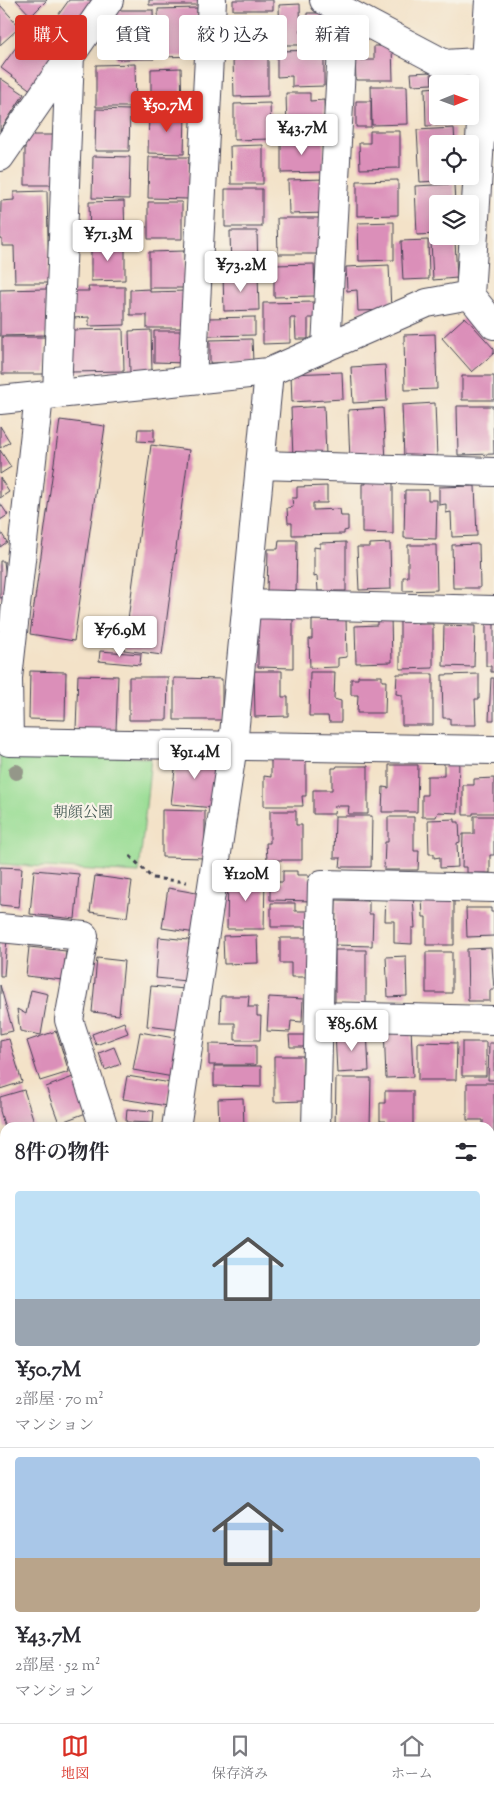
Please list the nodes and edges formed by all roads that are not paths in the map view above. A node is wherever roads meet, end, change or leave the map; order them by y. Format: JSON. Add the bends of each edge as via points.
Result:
{"nodes":[{"id":1,"x":109,"y":0,"type":"edge"},
{"id":2,"x":212,"y":0,"type":"edge"},
{"id":3,"x":489,"y":0,"type":"edge"},
{"id":4,"x":334,"y":5,"type":"edge"},
{"id":5,"x":87,"y":30,"type":"edge"},
{"id":6,"x":66,"y":60,"type":"edge"},
{"id":7,"x":70,"y":60,"type":"edge"},
{"id":8,"x":490,"y":61,"type":"edge"},
{"id":9,"x":0,"y":157,"type":"edge"},
{"id":10,"x":485,"y":217,"type":"edge"},
{"id":11,"x":470,"y":296,"type":"junction"},
{"id":12,"x":494,"y":325,"type":"edge"},
{"id":13,"x":326,"y":347,"type":"junction"},
{"id":14,"x":269,"y":372,"type":"junction"},
{"id":15,"x":192,"y":380,"type":"junction"},
{"id":16,"x":48,"y":395,"type":"junction"},
{"id":17,"x":0,"y":400,"type":"edge"},
{"id":18,"x":260,"y":465,"type":"junction"},
{"id":19,"x":494,"y":472,"type":"edge"},
{"id":20,"x":247,"y":604,"type":"junction"},
{"id":21,"x":494,"y":610,"type":"edge"},
{"id":22,"x":4,"y":679,"type":"edge"},
{"id":23,"x":233,"y":745,"type":"junction"},
{"id":24,"x":494,"y":750,"type":"edge"},
{"id":25,"x":494,"y":888,"type":"edge"},
{"id":26,"x":0,"y":928,"type":"edge"},
{"id":27,"x":319,"y":1016,"type":"junction"},
{"id":28,"x":494,"y":1020,"type":"edge"},
{"id":29,"x":102,"y":1122,"type":"edge"},
{"id":30,"x":177,"y":1122,"type":"edge"},
{"id":31,"x":316,"y":1122,"type":"edge"}],
"edges":[{"from":1,"to":5,"type":"street"},
{"from":2,"to":15,"type":"street"},
{"from":3,"to":8,"type":"street"},
{"from":4,"to":8,"type":"street","via":[[445,64]]},
{"from":4,"to":13,"type":"street"},
{"from":6,"to":9,"type":"street"},
{"from":7,"to":16,"type":"street"},
{"from":8,"to":10,"type":"street"},
{"from":10,"to":11,"type":"street"},
{"from":11,"to":12,"type":"street"},
{"from":11,"to":13,"type":"street","via":[[427,303]]},
{"from":13,"to":14,"type":"street"},
{"from":14,"to":15,"type":"street"},
{"from":14,"to":18,"type":"street"},
{"from":15,"to":16,"type":"street"},
{"from":16,"to":17,"type":"street"},
{"from":16,"to":22,"type":"street"},
{"from":18,"to":19,"type":"street"},
{"from":18,"to":20,"type":"street"},
{"from":20,"to":21,"type":"street"},
{"from":20,"to":23,"type":"street"},
{"from":22,"to":23,"type":"street","via":[[9,742]]},
{"from":23,"to":24,"type":"street"},
{"from":23,"to":30,"type":"street"},
{"from":25,"to":27,"type":"street","via":[[322,884]]},
{"from":26,"to":29,"type":"street","via":[[84,936],[69,1020]]},
{"from":27,"to":28,"type":"street"},
{"from":27,"to":31,"type":"street"}]}
